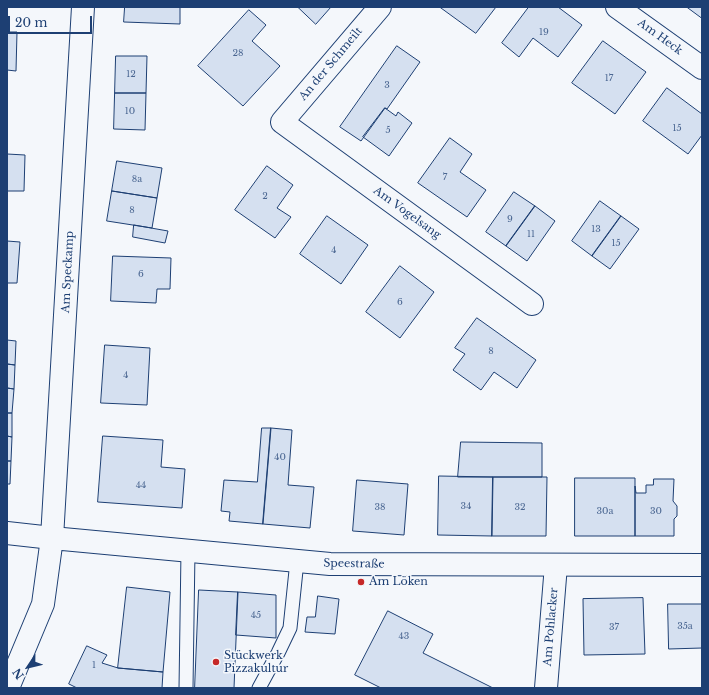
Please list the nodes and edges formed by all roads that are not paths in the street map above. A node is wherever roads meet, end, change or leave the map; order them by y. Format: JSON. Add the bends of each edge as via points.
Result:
{"nodes":[{"id":1,"x":84,"y":7,"type":"edge"},
{"id":2,"x":380,"y":7,"type":"edge"},
{"id":3,"x":618,"y":7,"type":"edge"},
{"id":4,"x":702,"y":68,"type":"edge"},
{"id":5,"x":282,"y":122,"type":"joint"},
{"id":6,"x":532,"y":304,"type":"dead end"},
{"id":7,"x":7,"y":533,"type":"edge"},
{"id":8,"x":52,"y":538,"type":"junction"},
{"id":9,"x":188,"y":551,"type":"junction"},
{"id":10,"x":297,"y":561,"type":"junction"},
{"id":11,"x":556,"y":565,"type":"junction"},
{"id":12,"x":702,"y":565,"type":"edge"},
{"id":13,"x":8,"y":688,"type":"edge"},
{"id":14,"x":186,"y":688,"type":"edge"},
{"id":15,"x":259,"y":688,"type":"edge"},
{"id":16,"x":546,"y":688,"type":"edge"}],
"edges":[{"from":1,"to":8,"type":"street","name":"Am Speckamp"},
{"from":2,"to":5,"type":"street","name":"An der Schmeilt"},
{"from":3,"to":4,"type":"street","name":"Am Heck"},
{"from":5,"to":6,"type":"street","name":"Am Vogelsang"},
{"from":7,"to":8,"type":"street","name":"Speestraße"},
{"from":8,"to":9,"type":"street","name":"Speestraße"},
{"from":8,"to":13,"type":"street","via":[[43,604]]},
{"from":9,"to":10,"type":"street","name":"Speestraße"},
{"from":9,"to":14,"type":"lane"},
{"from":10,"to":11,"type":"street","name":"Speestraße","via":[[354,565]]},
{"from":10,"to":15,"type":"lane","via":[[290,628]]},
{"from":11,"to":12,"type":"street","name":"Speestraße"},
{"from":11,"to":16,"type":"street","name":"Am Pohlacker"}]}
